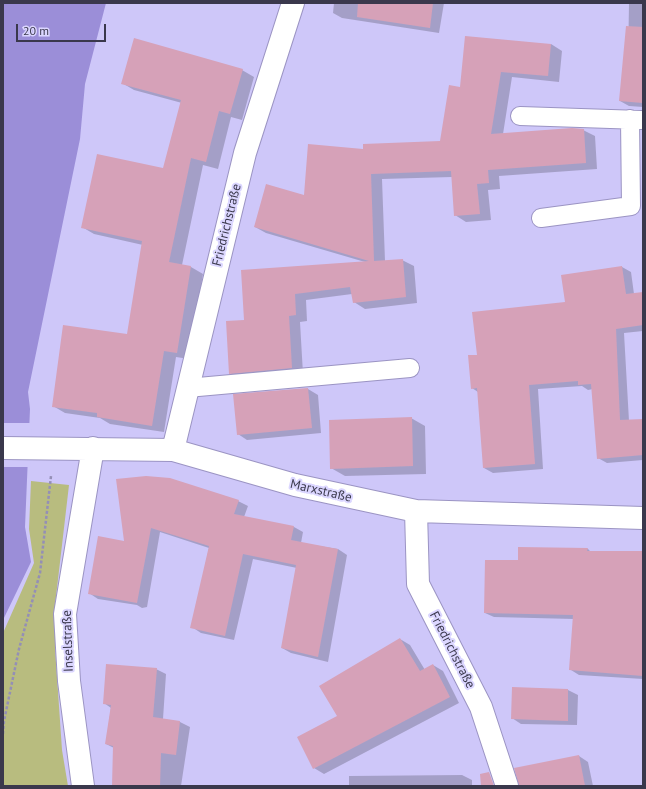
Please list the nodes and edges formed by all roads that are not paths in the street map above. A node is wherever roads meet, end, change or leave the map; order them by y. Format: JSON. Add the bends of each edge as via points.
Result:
{"nodes":[{"id":1,"x":293,"y":3,"type":"edge"},
{"id":2,"x":520,"y":116,"type":"dead end"},
{"id":3,"x":637,"y":119,"type":"edge"},
{"id":4,"x":541,"y":218,"type":"dead end"},
{"id":5,"x":410,"y":368,"type":"dead end"},
{"id":6,"x":187,"y":388,"type":"junction"},
{"id":7,"x":3,"y":448,"type":"edge"},
{"id":8,"x":93,"y":448,"type":"junction"},
{"id":9,"x":173,"y":450,"type":"junction"},
{"id":10,"x":416,"y":512,"type":"junction"},
{"id":11,"x":643,"y":518,"type":"edge"},
{"id":12,"x":83,"y":786,"type":"edge"},
{"id":13,"x":507,"y":786,"type":"edge"}],
"edges":[{"from":1,"to":6,"type":"street","name":"Friedrichstraße","via":[[245,153]]},
{"from":2,"to":3,"type":"lane"},
{"from":3,"to":4,"type":"lane","via":[[631,206]]},
{"from":5,"to":6,"type":"lane"},
{"from":6,"to":9,"type":"street","name":"Friedrichstraße"},
{"from":7,"to":8,"type":"street","name":"Marxstraße"},
{"from":8,"to":9,"type":"street","name":"Marxstraße"},
{"from":8,"to":12,"type":"street","name":"Inselstraße","via":[[65,614],[69,681]]},
{"from":9,"to":10,"type":"street","name":"Marxstraße","via":[[295,486]]},
{"from":10,"to":11,"type":"street","name":"Marxstraße"},
{"from":10,"to":13,"type":"street","name":"Friedrichstraße","via":[[418,584],[482,707]]}]}
